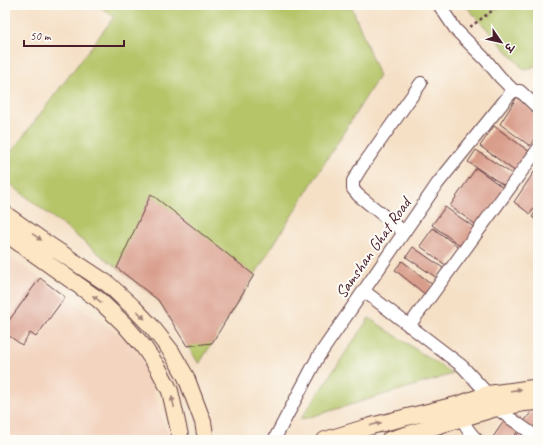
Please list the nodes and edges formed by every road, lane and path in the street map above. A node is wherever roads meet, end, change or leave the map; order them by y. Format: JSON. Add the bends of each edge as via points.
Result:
{"nodes":[{"id":1,"x":439,"y":5,"type":"edge"},
{"id":2,"x":500,"y":5,"type":"edge"},
{"id":3,"x":460,"y":34,"type":"junction"},
{"id":4,"x":421,"y":83,"type":"dead end"},
{"id":5,"x":517,"y":91,"type":"junction"},
{"id":6,"x":538,"y":108,"type":"edge"},
{"id":7,"x":538,"y":149,"type":"edge"},
{"id":8,"x":5,"y":214,"type":"edge"},
{"id":9,"x":404,"y":232,"type":"junction"},
{"id":10,"x":5,"y":233,"type":"edge"},
{"id":11,"x":364,"y":291,"type":"junction"},
{"id":12,"x":409,"y":326,"type":"junction"},
{"id":13,"x":538,"y":388,"type":"edge"},
{"id":14,"x":488,"y":394,"type":"junction"},
{"id":15,"x":538,"y":402,"type":"edge"},
{"id":16,"x":496,"y":408,"type":"junction"},
{"id":17,"x":462,"y":418,"type":"junction"},
{"id":18,"x":410,"y":437,"type":"edge"},
{"id":19,"x":538,"y":438,"type":"edge"},
{"id":20,"x":181,"y":440,"type":"edge"},
{"id":21,"x":206,"y":440,"type":"edge"},
{"id":22,"x":274,"y":440,"type":"edge"},
{"id":23,"x":325,"y":440,"type":"edge"},
{"id":24,"x":389,"y":440,"type":"edge"},
{"id":25,"x":477,"y":440,"type":"edge"}],
"edges":[{"from":1,"to":3,"type":"street"},
{"from":2,"to":3,"type":"path"},
{"from":3,"to":5,"type":"street","via":[[500,77]]},
{"from":4,"to":9,"type":"street","via":[[361,168],[353,189]]},
{"from":5,"to":6,"type":"street"},
{"from":5,"to":9,"type":"street","name":"Samshan Ghat Road","via":[[506,98],[438,183]]},
{"from":7,"to":12,"type":"street"},
{"from":8,"to":21,"type":"street","one_way":true,"via":[[108,284],[152,327],[186,376],[203,422]]},
{"from":9,"to":11,"type":"street","name":"Samshan Ghat Road"},
{"from":20,"to":10,"type":"street","one_way":true,"via":[[170,391],[143,346],[99,300]]},
{"from":11,"to":12,"type":"street"},
{"from":11,"to":22,"type":"street","name":"Samshan Ghat Road","via":[[318,357]]},
{"from":12,"to":14,"type":"street","via":[[462,366]]},
{"from":14,"to":13,"type":"street","one_way":true},
{"from":23,"to":14,"type":"street","one_way":true,"via":[[460,404]]},
{"from":15,"to":16,"type":"street"},
{"from":16,"to":17,"type":"street"},
{"from":16,"to":19,"type":"street"},
{"from":17,"to":18,"type":"street"},
{"from":17,"to":25,"type":"street"},
{"from":18,"to":24,"type":"street"}]}
